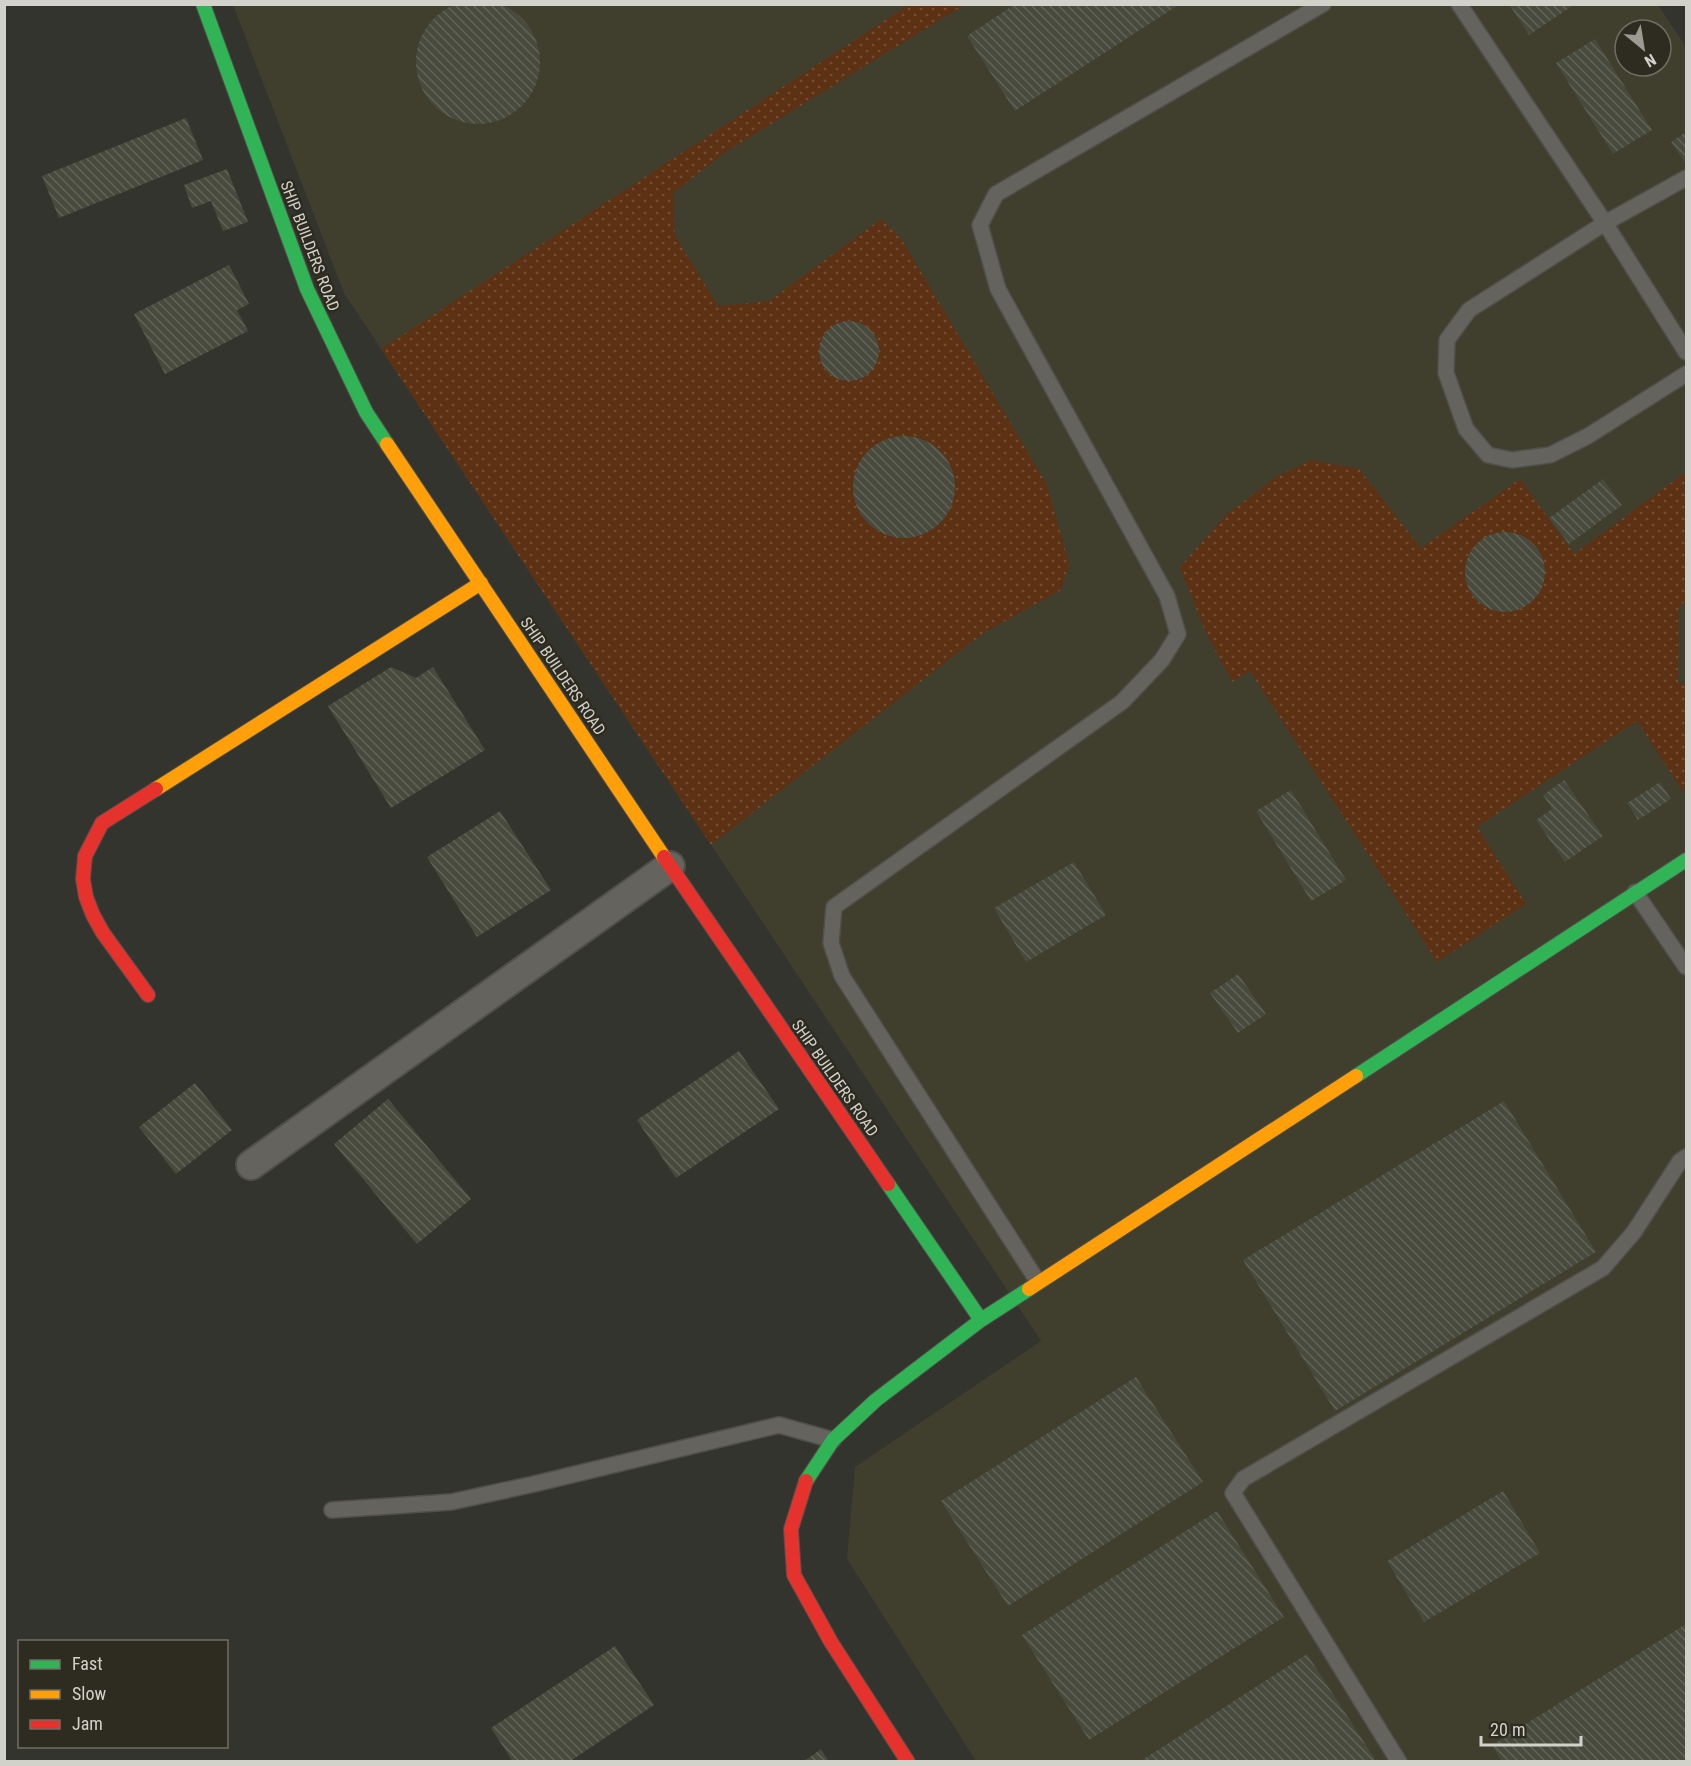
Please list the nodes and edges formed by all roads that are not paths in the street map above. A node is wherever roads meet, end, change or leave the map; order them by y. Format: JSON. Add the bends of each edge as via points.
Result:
{"nodes":[{"id":1,"x":203,"y":4,"type":"edge"},
{"id":2,"x":1323,"y":4,"type":"edge"},
{"id":3,"x":1459,"y":4,"type":"edge"},
{"id":4,"x":1686,"y":178,"type":"edge"},
{"id":5,"x":1605,"y":223,"type":"junction"},
{"id":6,"x":1686,"y":352,"type":"edge"},
{"id":7,"x":1686,"y":374,"type":"edge"},
{"id":8,"x":481,"y":584,"type":"junction"},
{"id":9,"x":1686,"y":860,"type":"edge"},
{"id":10,"x":670,"y":866,"type":"junction"},
{"id":11,"x":1635,"y":892,"type":"junction"},
{"id":12,"x":1686,"y":967,"type":"edge"},
{"id":13,"x":148,"y":995,"type":"dead end"},
{"id":14,"x":1686,"y":1157,"type":"edge"},
{"id":15,"x":251,"y":1165,"type":"dead end"},
{"id":16,"x":1038,"y":1282,"type":"junction"},
{"id":17,"x":981,"y":1320,"type":"junction"},
{"id":18,"x":833,"y":1440,"type":"junction"},
{"id":19,"x":332,"y":1510,"type":"dead end"},
{"id":20,"x":908,"y":1761,"type":"edge"},
{"id":21,"x":1399,"y":1761,"type":"edge"}],
"edges":[{"from":1,"to":8,"type":"street","name":"SHIP BUILDERS ROAD","via":[[307,289],[326,330],[366,412]]},
{"from":2,"to":16,"type":"lane","via":[[996,194],[980,225],[998,289],[1167,596],[1178,634],[1162,660],[1122,702],[834,908],[831,943],[842,976]]},
{"from":3,"to":5,"type":"lane"},
{"from":4,"to":5,"type":"lane"},
{"from":5,"to":6,"type":"lane"},
{"from":5,"to":7,"type":"lane","via":[[1469,310],[1447,340],[1446,373],[1466,429],[1488,455],[1512,460],[1550,455],[1588,436]]},
{"from":8,"to":10,"type":"street","name":"SHIP BUILDERS ROAD"},
{"from":8,"to":13,"type":"street","via":[[102,823],[84,860],[84,892],[101,931]]},
{"from":9,"to":11,"type":"street"},
{"from":10,"to":15,"type":"street"},
{"from":10,"to":17,"type":"street","name":"SHIP BUILDERS ROAD"},
{"from":11,"to":12,"type":"lane"},
{"from":11,"to":16,"type":"street"},
{"from":14,"to":21,"type":"lane","via":[[1634,1232],[1603,1268],[1243,1479],[1233,1493]]},
{"from":16,"to":17,"type":"street"},
{"from":17,"to":18,"type":"street","via":[[876,1400]]},
{"from":18,"to":19,"type":"lane","via":[[778,1425],[451,1502]]},
{"from":18,"to":20,"type":"street","via":[[805,1482],[790,1529],[794,1575],[831,1642]]}]}
